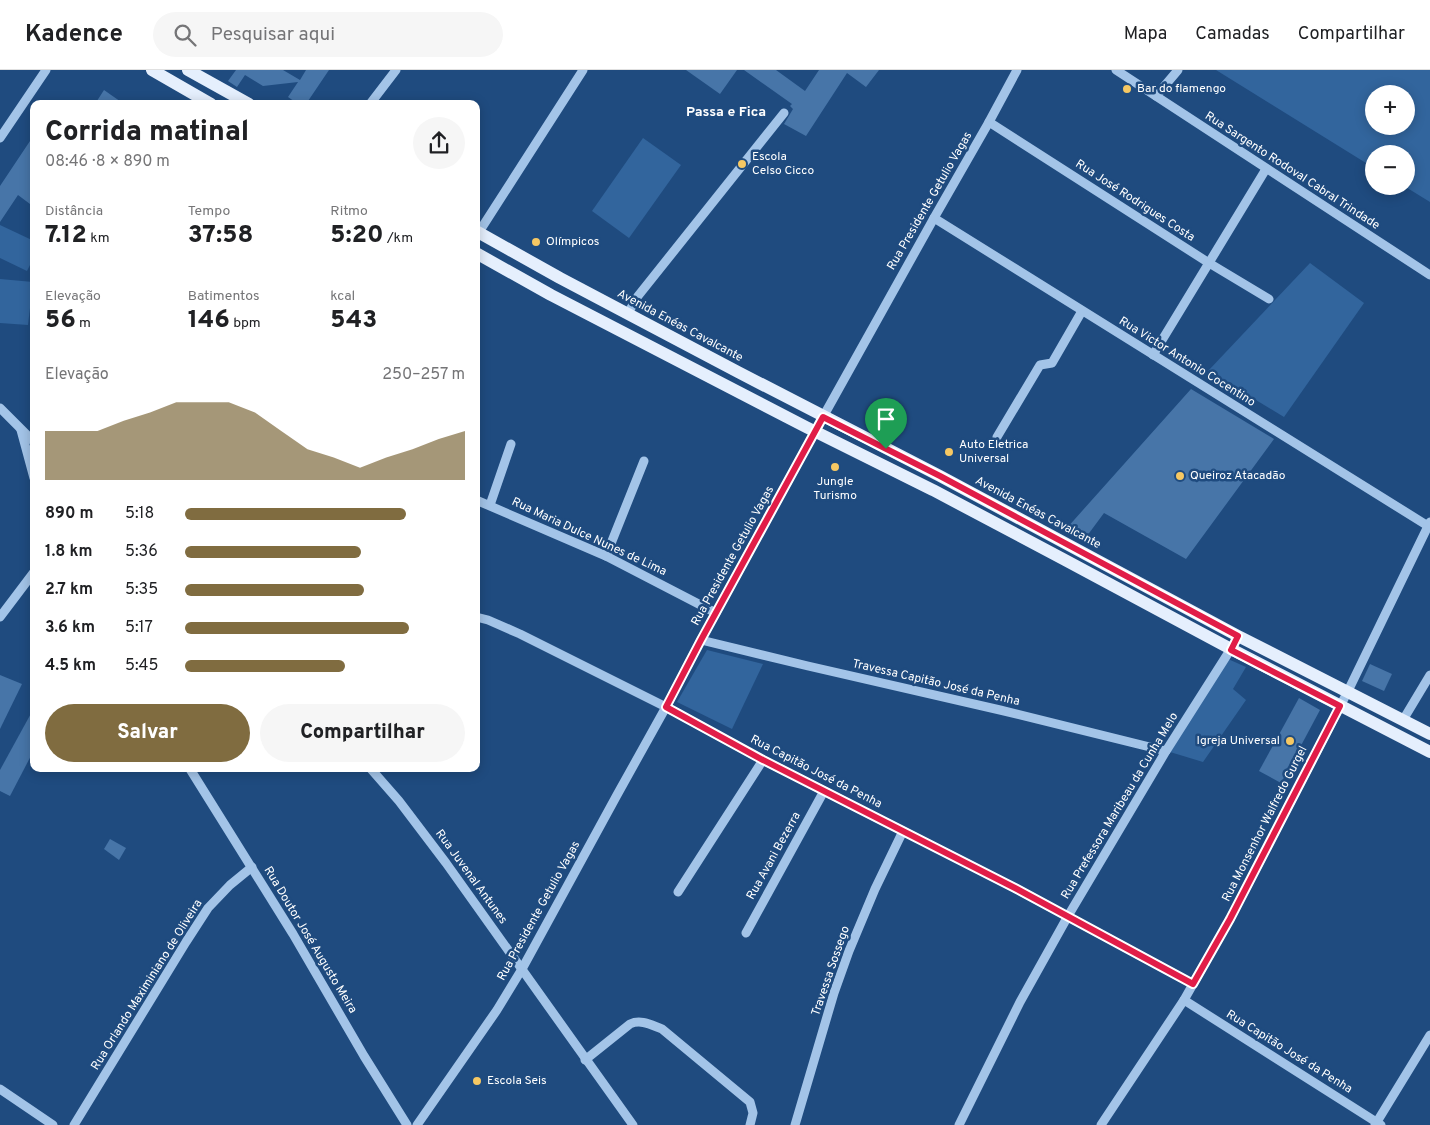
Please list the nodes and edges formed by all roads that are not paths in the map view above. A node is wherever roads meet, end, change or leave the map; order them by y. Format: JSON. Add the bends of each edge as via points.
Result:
{"nodes":[{"id":1,"x":46,"y":70,"type":"edge"},
{"id":2,"x":188,"y":70,"type":"edge"},
{"id":3,"x":396,"y":70,"type":"edge"},
{"id":4,"x":583,"y":70,"type":"edge"},
{"id":5,"x":1017,"y":70,"type":"edge"},
{"id":6,"x":1116,"y":70,"type":"edge"},
{"id":7,"x":1178,"y":70,"type":"edge"},
{"id":8,"x":156,"y":71,"type":"edge"},
{"id":9,"x":1156,"y":96,"type":"junction"},
{"id":10,"x":204,"y":100,"type":"edge"},
{"id":11,"x":242,"y":100,"type":"edge"},
{"id":12,"x":373,"y":100,"type":"edge"},
{"id":13,"x":784,"y":113,"type":"dead end"},
{"id":14,"x":989,"y":122,"type":"junction"},
{"id":15,"x":0,"y":138,"type":"edge"},
{"id":16,"x":1266,"y":169,"type":"junction"},
{"id":17,"x":934,"y":218,"type":"junction"},
{"id":18,"x":480,"y":229,"type":"edge"},
{"id":19,"x":480,"y":233,"type":"edge"},
{"id":20,"x":480,"y":255,"type":"edge"},
{"id":21,"x":1208,"y":263,"type":"junction"},
{"id":22,"x":1430,"y":275,"type":"edge"},
{"id":23,"x":560,"y":278,"type":"junction"},
{"id":24,"x":551,"y":294,"type":"junction"},
{"id":25,"x":1269,"y":299,"type":"dead end"},
{"id":26,"x":1082,"y":311,"type":"junction"},
{"id":27,"x":628,"y":313,"type":"junction"},
{"id":28,"x":1153,"y":356,"type":"junction"},
{"id":29,"x":738,"y":372,"type":"junction"},
{"id":30,"x":730,"y":387,"type":"junction"},
{"id":31,"x":0,"y":408,"type":"edge"},
{"id":32,"x":823,"y":417,"type":"junction"},
{"id":33,"x":21,"y":430,"type":"junction"},
{"id":34,"x":815,"y":431,"type":"junction"},
{"id":35,"x":997,"y":437,"type":"dead end"},
{"id":36,"x":30,"y":438,"type":"edge"},
{"id":37,"x":511,"y":444,"type":"dead end"},
{"id":38,"x":644,"y":461,"type":"dead end"},
{"id":39,"x":30,"y":463,"type":"edge"},
{"id":40,"x":940,"y":476,"type":"junction"},
{"id":41,"x":932,"y":490,"type":"junction"},
{"id":42,"x":480,"y":501,"type":"edge"},
{"id":43,"x":490,"y":505,"type":"junction"},
{"id":44,"x":1429,"y":524,"type":"edge"},
{"id":45,"x":606,"y":556,"type":"junction"},
{"id":46,"x":30,"y":577,"type":"edge"},
{"id":47,"x":1155,"y":591,"type":"junction"},
{"id":48,"x":1148,"y":605,"type":"junction"},
{"id":49,"x":716,"y":613,"type":"junction"},
{"id":50,"x":0,"y":617,"type":"edge"},
{"id":51,"x":480,"y":618,"type":"edge"},
{"id":52,"x":1238,"y":636,"type":"junction"},
{"id":53,"x":701,"y":640,"type":"junction"},
{"id":54,"x":1231,"y":650,"type":"junction"},
{"id":55,"x":1430,"y":675,"type":"edge"},
{"id":56,"x":1348,"y":691,"type":"junction"},
{"id":57,"x":1340,"y":706,"type":"junction"},
{"id":58,"x":666,"y":707,"type":"junction"},
{"id":59,"x":1404,"y":720,"type":"junction"},
{"id":60,"x":1430,"y":734,"type":"edge"},
{"id":61,"x":1397,"y":735,"type":"junction"},
{"id":62,"x":1166,"y":751,"type":"junction"},
{"id":63,"x":1430,"y":752,"type":"edge"},
{"id":64,"x":763,"y":760,"type":"junction"},
{"id":65,"x":192,"y":772,"type":"edge"},
{"id":66,"x":374,"y":772,"type":"edge"},
{"id":67,"x":824,"y":791,"type":"junction"},
{"id":68,"x":903,"y":831,"type":"junction"},
{"id":69,"x":252,"y":867,"type":"junction"},
{"id":70,"x":678,"y":892,"type":"dead end"},
{"id":71,"x":1068,"y":916,"type":"junction"},
{"id":72,"x":746,"y":933,"type":"dead end"},
{"id":73,"x":522,"y":969,"type":"junction"},
{"id":74,"x":1193,"y":984,"type":"junction"},
{"id":75,"x":1184,"y":1000,"type":"junction"},
{"id":76,"x":1430,"y":1035,"type":"edge"},
{"id":77,"x":585,"y":1060,"type":"junction"},
{"id":78,"x":0,"y":1089,"type":"edge"},
{"id":79,"x":1377,"y":1124,"type":"edge"},
{"id":80,"x":53,"y":1125,"type":"edge"},
{"id":81,"x":74,"y":1125,"type":"edge"},
{"id":82,"x":407,"y":1125,"type":"edge"},
{"id":83,"x":417,"y":1125,"type":"edge"},
{"id":84,"x":633,"y":1125,"type":"edge"},
{"id":85,"x":750,"y":1125,"type":"edge"},
{"id":86,"x":795,"y":1125,"type":"edge"},
{"id":87,"x":959,"y":1125,"type":"edge"},
{"id":88,"x":1101,"y":1125,"type":"edge"}],
"edges":[{"from":1,"to":15,"type":"street"},
{"from":2,"to":11,"type":"main road"},
{"from":3,"to":12,"type":"street"},
{"from":4,"to":18,"type":"street"},
{"from":5,"to":14,"type":"street","name":"Rua Presidente Getulio Vagas"},
{"from":6,"to":9,"type":"street","name":"Rua Sargento Rodoval Cabral Trindade"},
{"from":7,"to":9,"type":"street"},
{"from":8,"to":10,"type":"main road"},
{"from":9,"to":16,"type":"street","name":"Rua Sargento Rodoval Cabral Trindade"},
{"from":13,"to":27,"type":"street","via":[[638,296]]},
{"from":14,"to":17,"type":"street","name":"Rua Presidente Getulio Vagas"},
{"from":14,"to":21,"type":"street","name":"Rua José Rodrigues Costa"},
{"from":16,"to":21,"type":"street"},
{"from":16,"to":22,"type":"street","name":"Rua Sargento Rodoval Cabral Trindade"},
{"from":17,"to":26,"type":"street","name":"Rua Victor Antonio Cocentino"},
{"from":17,"to":32,"type":"street","name":"Rua Presidente Getulio Vagas"},
{"from":19,"to":23,"type":"main road","name":"Avenida Enéas Cavalcante"},
{"from":20,"to":24,"type":"main road"},
{"from":21,"to":25,"type":"street","name":"Rua José Rodrigues Costa"},
{"from":21,"to":28,"type":"street"},
{"from":23,"to":24,"type":"main road"},
{"from":23,"to":27,"type":"main road","name":"Avenida Enéas Cavalcante"},
{"from":24,"to":30,"type":"main road"},
{"from":26,"to":28,"type":"street","name":"Rua Victor Antonio Cocentino"},
{"from":26,"to":35,"type":"street","via":[[1052,363],[1040,365]]},
{"from":27,"to":29,"type":"main road","name":"Avenida Enéas Cavalcante"},
{"from":28,"to":44,"type":"street","name":"Rua Victor Antonio Cocentino"},
{"from":29,"to":30,"type":"main road"},
{"from":29,"to":32,"type":"main road","name":"Avenida Enéas Cavalcante"},
{"from":30,"to":34,"type":"main road"},
{"from":31,"to":33,"type":"street"},
{"from":32,"to":34,"type":"street","name":"Rua Presidente Getulio Vagas"},
{"from":32,"to":40,"type":"main road","name":"Avenida Enéas Cavalcante"},
{"from":33,"to":36,"type":"street"},
{"from":33,"to":39,"type":"street"},
{"from":34,"to":41,"type":"main road"},
{"from":34,"to":49,"type":"street","name":"Rua Presidente Getulio Vagas"},
{"from":37,"to":43,"type":"street"},
{"from":38,"to":45,"type":"street"},
{"from":40,"to":41,"type":"main road"},
{"from":40,"to":47,"type":"main road","name":"Avenida Enéas Cavalcante"},
{"from":41,"to":48,"type":"main road"},
{"from":42,"to":43,"type":"street","name":"Rua Maria Dulce Nunes de Lima"},
{"from":43,"to":45,"type":"street","name":"Rua Maria Dulce Nunes de Lima"},
{"from":44,"to":56,"type":"street","name":"Rua Monsenhor Walfredo Gurgel"},
{"from":45,"to":49,"type":"street","name":"Rua Maria Dulce Nunes de Lima"},
{"from":46,"to":50,"type":"street"},
{"from":47,"to":48,"type":"main road"},
{"from":47,"to":52,"type":"main road","name":"Avenida Enéas Cavalcante"},
{"from":48,"to":54,"type":"main road"},
{"from":49,"to":53,"type":"street","name":"Rua Presidente Getulio Vagas"},
{"from":51,"to":58,"type":"street","name":"Rua Capitão José da Penha","via":[[520,634]]},
{"from":52,"to":54,"type":"street","name":"Rua Prefessora Maribeau da Cunha Melo"},
{"from":52,"to":56,"type":"main road","name":"Avenida Enéas Cavalcante"},
{"from":53,"to":58,"type":"street","name":"Rua Presidente Getulio Vagas"},
{"from":53,"to":62,"type":"street","name":"Travessa Capitão José da Penha"},
{"from":54,"to":57,"type":"main road"},
{"from":54,"to":62,"type":"street","name":"Rua Prefessora Maribeau da Cunha Melo"},
{"from":55,"to":59,"type":"street"},
{"from":56,"to":57,"type":"street","name":"Rua Monsenhor Walfredo Gurgel"},
{"from":56,"to":59,"type":"main road","name":"Avenida Enéas Cavalcante"},
{"from":57,"to":61,"type":"main road"},
{"from":57,"to":74,"type":"street","name":"Rua Monsenhor Walfredo Gurgel"},
{"from":58,"to":64,"type":"street","name":"Rua Capitão José da Penha"},
{"from":58,"to":73,"type":"street","name":"Rua Presidente Getulio Vagas"},
{"from":59,"to":60,"type":"main road","name":"Avenida Enéas Cavalcante"},
{"from":59,"to":61,"type":"main road"},
{"from":61,"to":63,"type":"main road"},
{"from":62,"to":71,"type":"street","name":"Rua Prefessora Maribeau da Cunha Melo"},
{"from":64,"to":67,"type":"street","name":"Rua Capitão José da Penha"},
{"from":64,"to":70,"type":"street"},
{"from":65,"to":69,"type":"street","name":"Rua Doutor José Augusto Meira"},
{"from":66,"to":73,"type":"street","name":"Rua Juvenal Antunes","via":[[446,863]]},
{"from":67,"to":68,"type":"street","name":"Rua Capitão José da Penha"},
{"from":67,"to":72,"type":"street","name":"Rua Avani Bezerra"},
{"from":68,"to":71,"type":"street","name":"Rua Capitão José da Penha"},
{"from":68,"to":86,"type":"street","name":"Travessa Sossego","via":[[849,951]]},
{"from":69,"to":81,"type":"street","name":"Rua Orlando Maximiniano de Oliveira","via":[[208,908]]},
{"from":69,"to":82,"type":"street","name":"Rua Doutor José Augusto Meira"},
{"from":71,"to":74,"type":"street","name":"Rua Capitão José da Penha"},
{"from":71,"to":87,"type":"street","name":"Rua Prefessora Maribeau da Cunha Melo","via":[[1020,1002]]},
{"from":73,"to":77,"type":"street","name":"Rua Juvenal Antunes"},
{"from":73,"to":83,"type":"street","name":"Rua Presidente Getulio Vagas"},
{"from":74,"to":75,"type":"street","name":"Rua Monsenhor Walfredo Gurgel"},
{"from":75,"to":79,"type":"street","name":"Rua Capitão José da Penha"},
{"from":75,"to":88,"type":"street","name":"Rua Monsenhor Walfredo Gurgel"},
{"from":76,"to":79,"type":"street"},
{"from":77,"to":84,"type":"street","name":"Rua Juvenal Antunes"},
{"from":77,"to":85,"type":"street","via":[[630,1024],[650,1024],[662,1029],[750,1102],[754,1113]]},
{"from":78,"to":80,"type":"street"}]}
